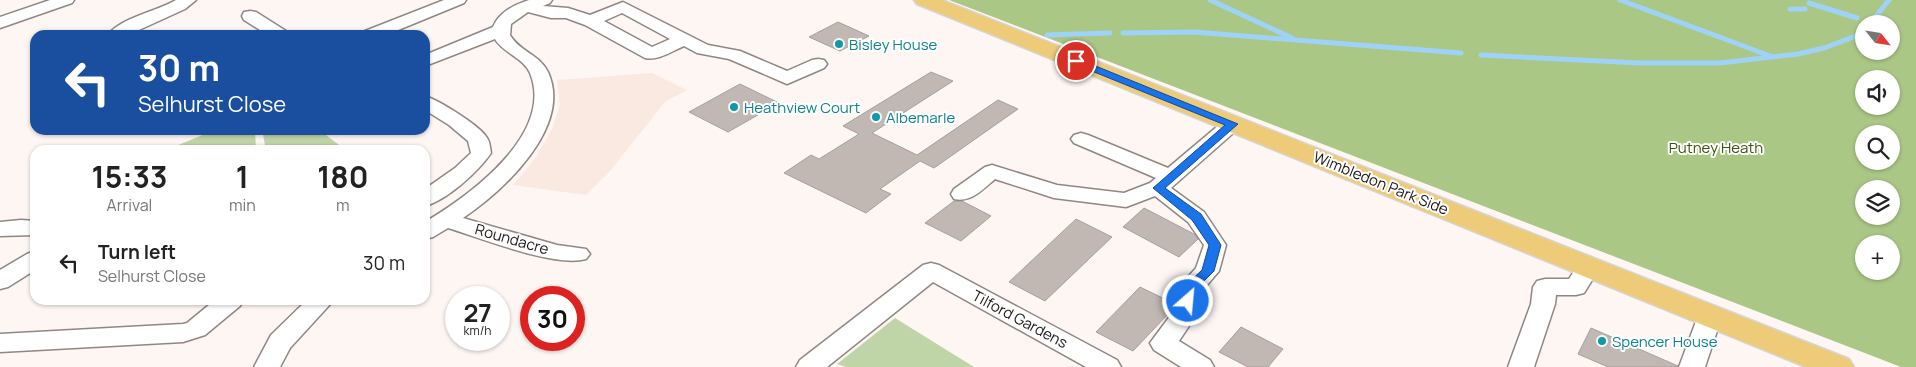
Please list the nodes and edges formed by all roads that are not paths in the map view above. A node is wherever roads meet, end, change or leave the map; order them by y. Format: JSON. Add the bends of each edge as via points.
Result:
{"nodes":[{"id":1,"x":66,"y":0,"type":"edge"},
{"id":2,"x":188,"y":0,"type":"edge"},
{"id":3,"x":458,"y":0,"type":"edge"},
{"id":4,"x":924,"y":0,"type":"edge"},
{"id":5,"x":536,"y":3,"type":"edge"},
{"id":6,"x":630,"y":3,"type":"edge"},
{"id":7,"x":250,"y":16,"type":"dead end"},
{"id":8,"x":591,"y":21,"type":"junction"},
{"id":9,"x":0,"y":23,"type":"edge"},
{"id":10,"x":123,"y":30,"type":"edge"},
{"id":11,"x":272,"y":30,"type":"edge"},
{"id":12,"x":383,"y":30,"type":"edge"},
{"id":13,"x":501,"y":30,"type":"junction"},
{"id":14,"x":684,"y":39,"type":"junction"},
{"id":15,"x":430,"y":59,"type":"edge"},
{"id":16,"x":818,"y":64,"type":"dead end"},
{"id":17,"x":430,"y":111,"type":"edge"},
{"id":18,"x":1232,"y":124,"type":"junction"},
{"id":19,"x":1082,"y":140,"type":"dead end"},
{"id":20,"x":1164,"y":183,"type":"junction"},
{"id":21,"x":962,"y":194,"type":"dead end"},
{"id":22,"x":430,"y":195,"type":"edge"},
{"id":23,"x":446,"y":220,"type":"junction"},
{"id":24,"x":30,"y":227,"type":"edge"},
{"id":25,"x":0,"y":229,"type":"edge"},
{"id":26,"x":430,"y":229,"type":"edge"},
{"id":27,"x":578,"y":254,"type":"dead end"},
{"id":28,"x":30,"y":262,"type":"edge"},
{"id":29,"x":1589,"y":266,"type":"junction"},
{"id":30,"x":0,"y":281,"type":"edge"},
{"id":31,"x":225,"y":305,"type":"edge"},
{"id":32,"x":317,"y":305,"type":"edge"},
{"id":33,"x":1710,"y":316,"type":"junction"},
{"id":34,"x":0,"y":343,"type":"edge"},
{"id":35,"x":267,"y":367,"type":"edge"},
{"id":36,"x":809,"y":367,"type":"edge"},
{"id":37,"x":1108,"y":367,"type":"edge"},
{"id":38,"x":1201,"y":367,"type":"edge"},
{"id":39,"x":1521,"y":367,"type":"edge"},
{"id":40,"x":1692,"y":367,"type":"edge"},
{"id":41,"x":1838,"y":367,"type":"edge"}],
"edges":[{"from":1,"to":9,"type":"street"},
{"from":2,"to":10,"type":"street"},
{"from":3,"to":12,"type":"street"},
{"from":4,"to":18,"type":"main road","name":"Wimbledon Park Side"},
{"from":5,"to":8,"type":"street","via":[[550,13],[568,13]]},
{"from":5,"to":13,"type":"street","via":[[508,17]]},
{"from":6,"to":8,"type":"street"},
{"from":6,"to":14,"type":"street"},
{"from":7,"to":11,"type":"street"},
{"from":8,"to":14,"type":"street","via":[[651,54]]},
{"from":13,"to":15,"type":"street"},
{"from":13,"to":23,"type":"street","via":[[505,41],[536,66],[544,88],[542,112],[530,142],[501,176]]},
{"from":14,"to":16,"type":"street","via":[[703,49],[734,55],[787,78]]},
{"from":17,"to":22,"type":"street","via":[[478,139],[481,153],[463,172]]},
{"from":18,"to":20,"type":"street"},
{"from":18,"to":29,"type":"main road","name":"Wimbledon Park Side"},
{"from":19,"to":20,"type":"street"},
{"from":20,"to":21,"type":"street","via":[[1126,200],[1054,191],[992,171]]},
{"from":20,"to":38,"type":"street","via":[[1196,217],[1215,245],[1208,271],[1190,288],[1185,314],[1163,344]]},
{"from":23,"to":26,"type":"street"},
{"from":23,"to":27,"type":"street","name":"Roundacre","via":[[556,252]]},
{"from":24,"to":25,"type":"street"},
{"from":28,"to":30,"type":"street"},
{"from":29,"to":33,"type":"main road","name":"Wimbledon Park Side"},
{"from":29,"to":39,"type":"street","via":[[1576,287],[1545,287],[1543,304]]},
{"from":31,"to":34,"type":"street","via":[[196,329],[184,333]]},
{"from":32,"to":35,"type":"street","via":[[280,342]]},
{"from":33,"to":40,"type":"street"},
{"from":33,"to":41,"type":"main road","name":"Wimbledon Park Side"},
{"from":36,"to":37,"type":"street","name":"Tilford Gardens","via":[[931,271]]}]}
